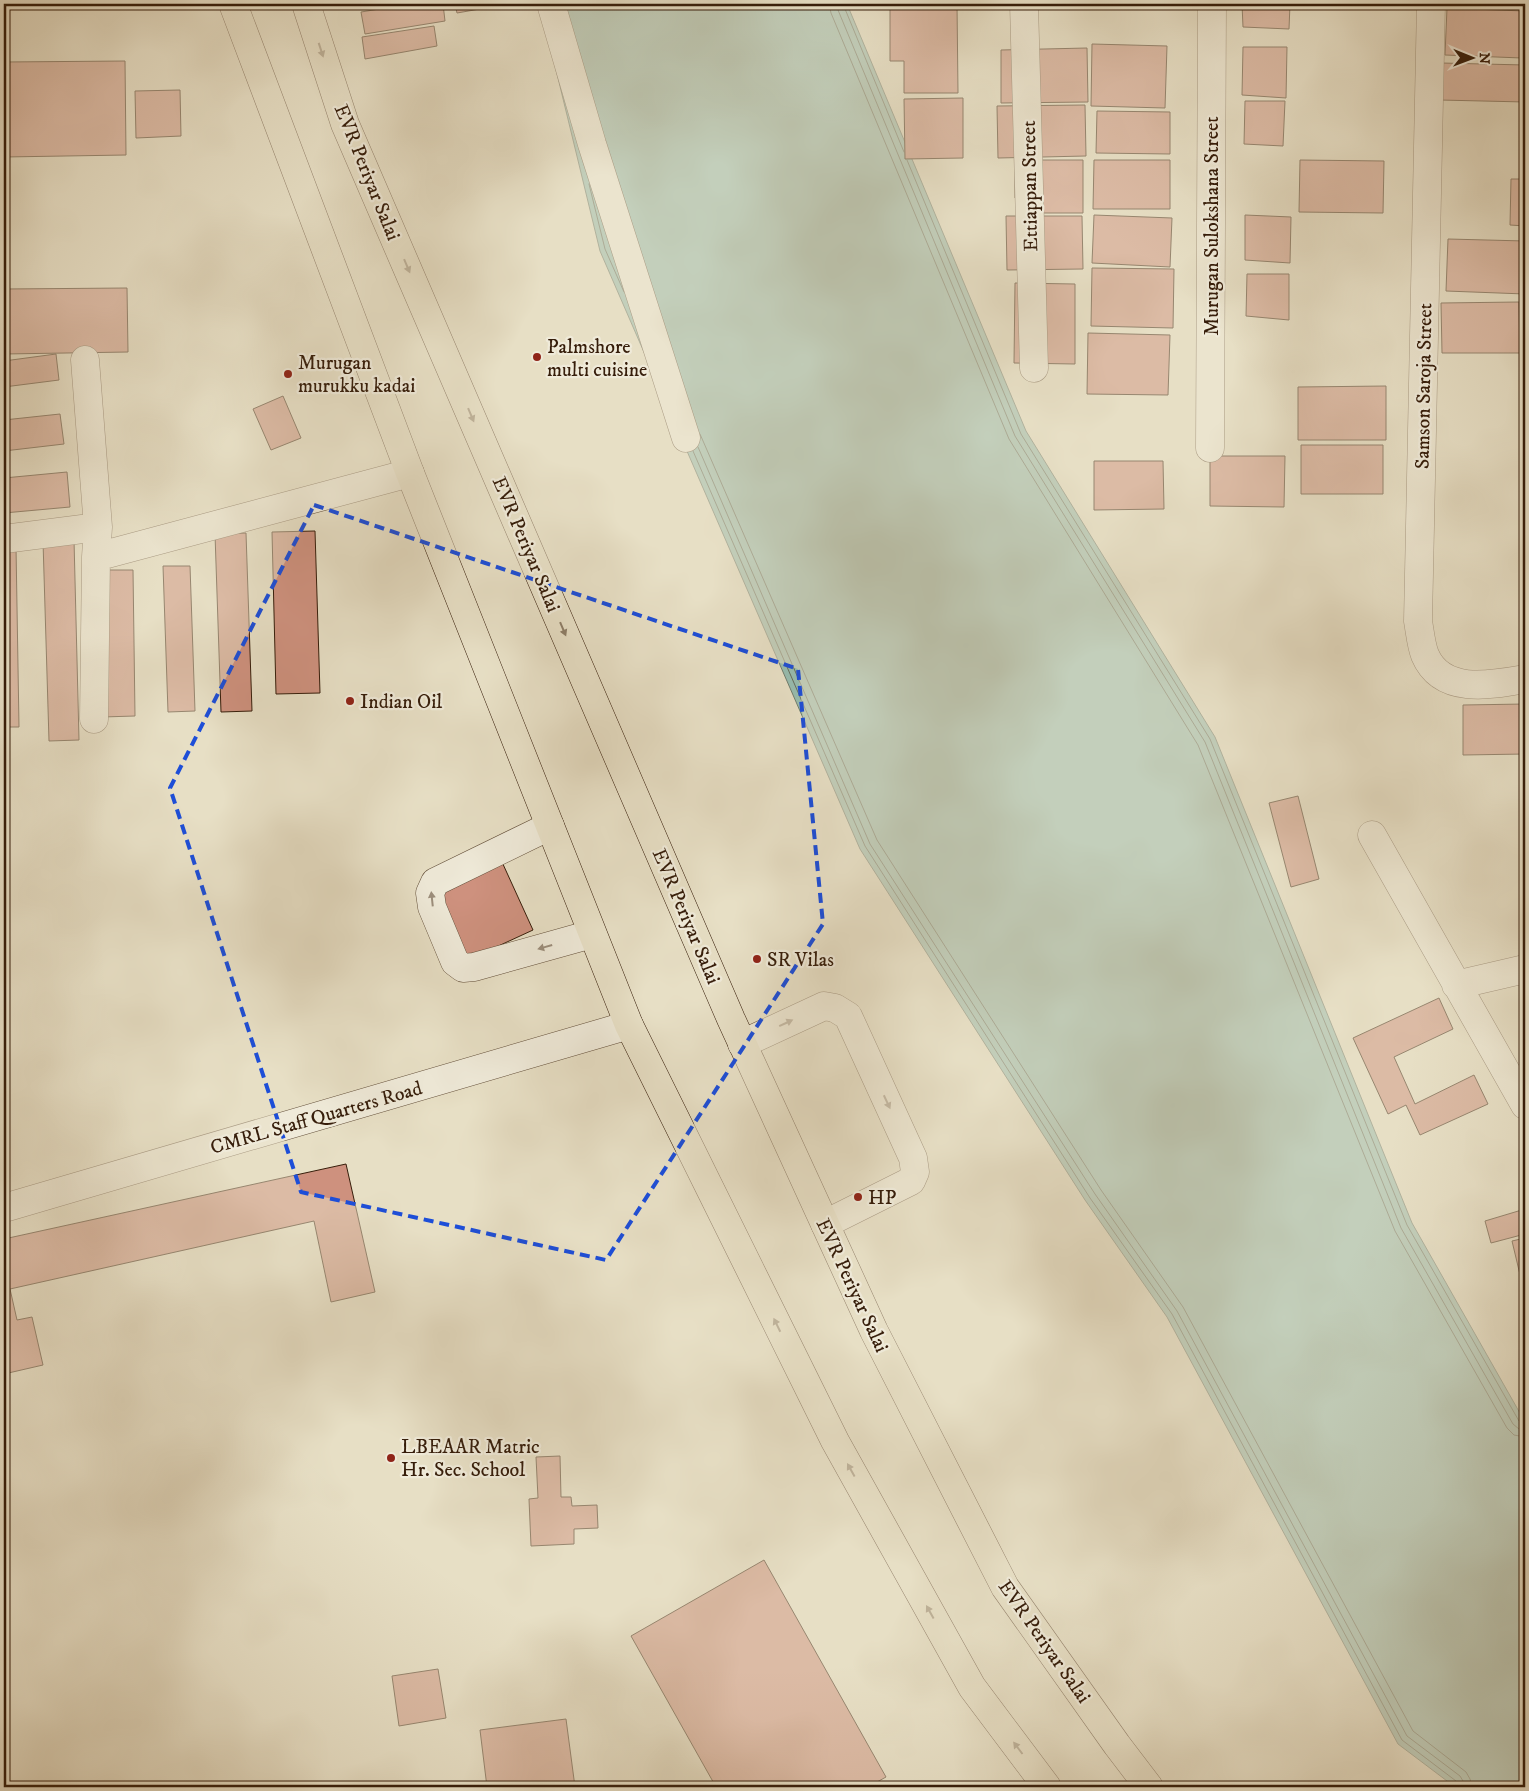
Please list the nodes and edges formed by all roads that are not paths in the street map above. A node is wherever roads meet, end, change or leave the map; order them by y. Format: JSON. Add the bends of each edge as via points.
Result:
{"nodes":[{"id":1,"x":233,"y":4,"type":"edge"},
{"id":2,"x":306,"y":4,"type":"edge"},
{"id":3,"x":552,"y":4,"type":"edge"},
{"id":4,"x":1024,"y":4,"type":"edge"},
{"id":5,"x":1212,"y":4,"type":"edge"},
{"id":6,"x":1431,"y":4,"type":"edge"},
{"id":7,"x":85,"y":360,"type":"dead end"},
{"id":8,"x":1034,"y":368,"type":"dead end"},
{"id":9,"x":686,"y":438,"type":"dead end"},
{"id":10,"x":1210,"y":448,"type":"dead end"},
{"id":11,"x":410,"y":473,"type":"junction"},
{"id":12,"x":98,"y":528,"type":"junction"},
{"id":13,"x":4,"y":538,"type":"edge"},
{"id":14,"x":96,"y":557,"type":"junction"},
{"id":15,"x":1525,"y":679,"type":"edge"},
{"id":16,"x":94,"y":719,"type":"dead end"},
{"id":17,"x":550,"y":826,"type":"junction"},
{"id":18,"x":1372,"y":835,"type":"dead end"},
{"id":19,"x":592,"y":934,"type":"junction"},
{"id":20,"x":1525,"y":969,"type":"edge"},
{"id":21,"x":1456,"y":985,"type":"junction"},
{"id":22,"x":629,"y":1025,"type":"junction"},
{"id":23,"x":742,"y":1044,"type":"junction"},
{"id":24,"x":1525,"y":1105,"type":"edge"},
{"id":25,"x":4,"y":1208,"type":"edge"},
{"id":26,"x":824,"y":1224,"type":"junction"},
{"id":27,"x":1047,"y":1787,"type":"edge"},
{"id":28,"x":1149,"y":1787,"type":"edge"}],
"edges":[{"from":1,"to":11,"type":"main road"},
{"from":2,"to":23,"type":"main road","name":"EVR Periyar Salai","one_way":true,"via":[[346,124]]},
{"from":3,"to":9,"type":"street","via":[[592,144]]},
{"from":4,"to":8,"type":"street","name":"Ettiappan Street"},
{"from":5,"to":10,"type":"street","name":"Murugan Sulokshana Street"},
{"from":6,"to":15,"type":"street","name":"Samson Saroja Street","via":[[1418,621],[1424,654],[1432,668],[1447,679],[1463,685],[1494,685]]},
{"from":7,"to":12,"type":"street"},
{"from":11,"to":14,"type":"street"},
{"from":11,"to":17,"type":"main road"},
{"from":12,"to":13,"type":"street"},
{"from":12,"to":14,"type":"street"},
{"from":14,"to":16,"type":"street"},
{"from":17,"to":19,"type":"main road"},
{"from":19,"to":17,"type":"street","one_way":true,"via":[[463,968],[455,962],[432,906],[430,894],[435,882]]},
{"from":18,"to":21,"type":"street"},
{"from":19,"to":22,"type":"main road"},
{"from":20,"to":21,"type":"street"},
{"from":21,"to":24,"type":"street"},
{"from":22,"to":25,"type":"street","name":"CMRL Staff Quarters Road"},
{"from":27,"to":22,"type":"main road","one_way":true,"via":[[972,1687],[840,1450]]},
{"from":23,"to":26,"type":"main road","name":"EVR Periyar Salai"},
{"from":23,"to":26,"type":"street","one_way":true,"via":[[824,1006],[848,1016],[913,1158],[915,1172],[911,1181]]},
{"from":26,"to":28,"type":"main road","name":"EVR Periyar Salai","via":[[874,1331],[1005,1587]]}]}
